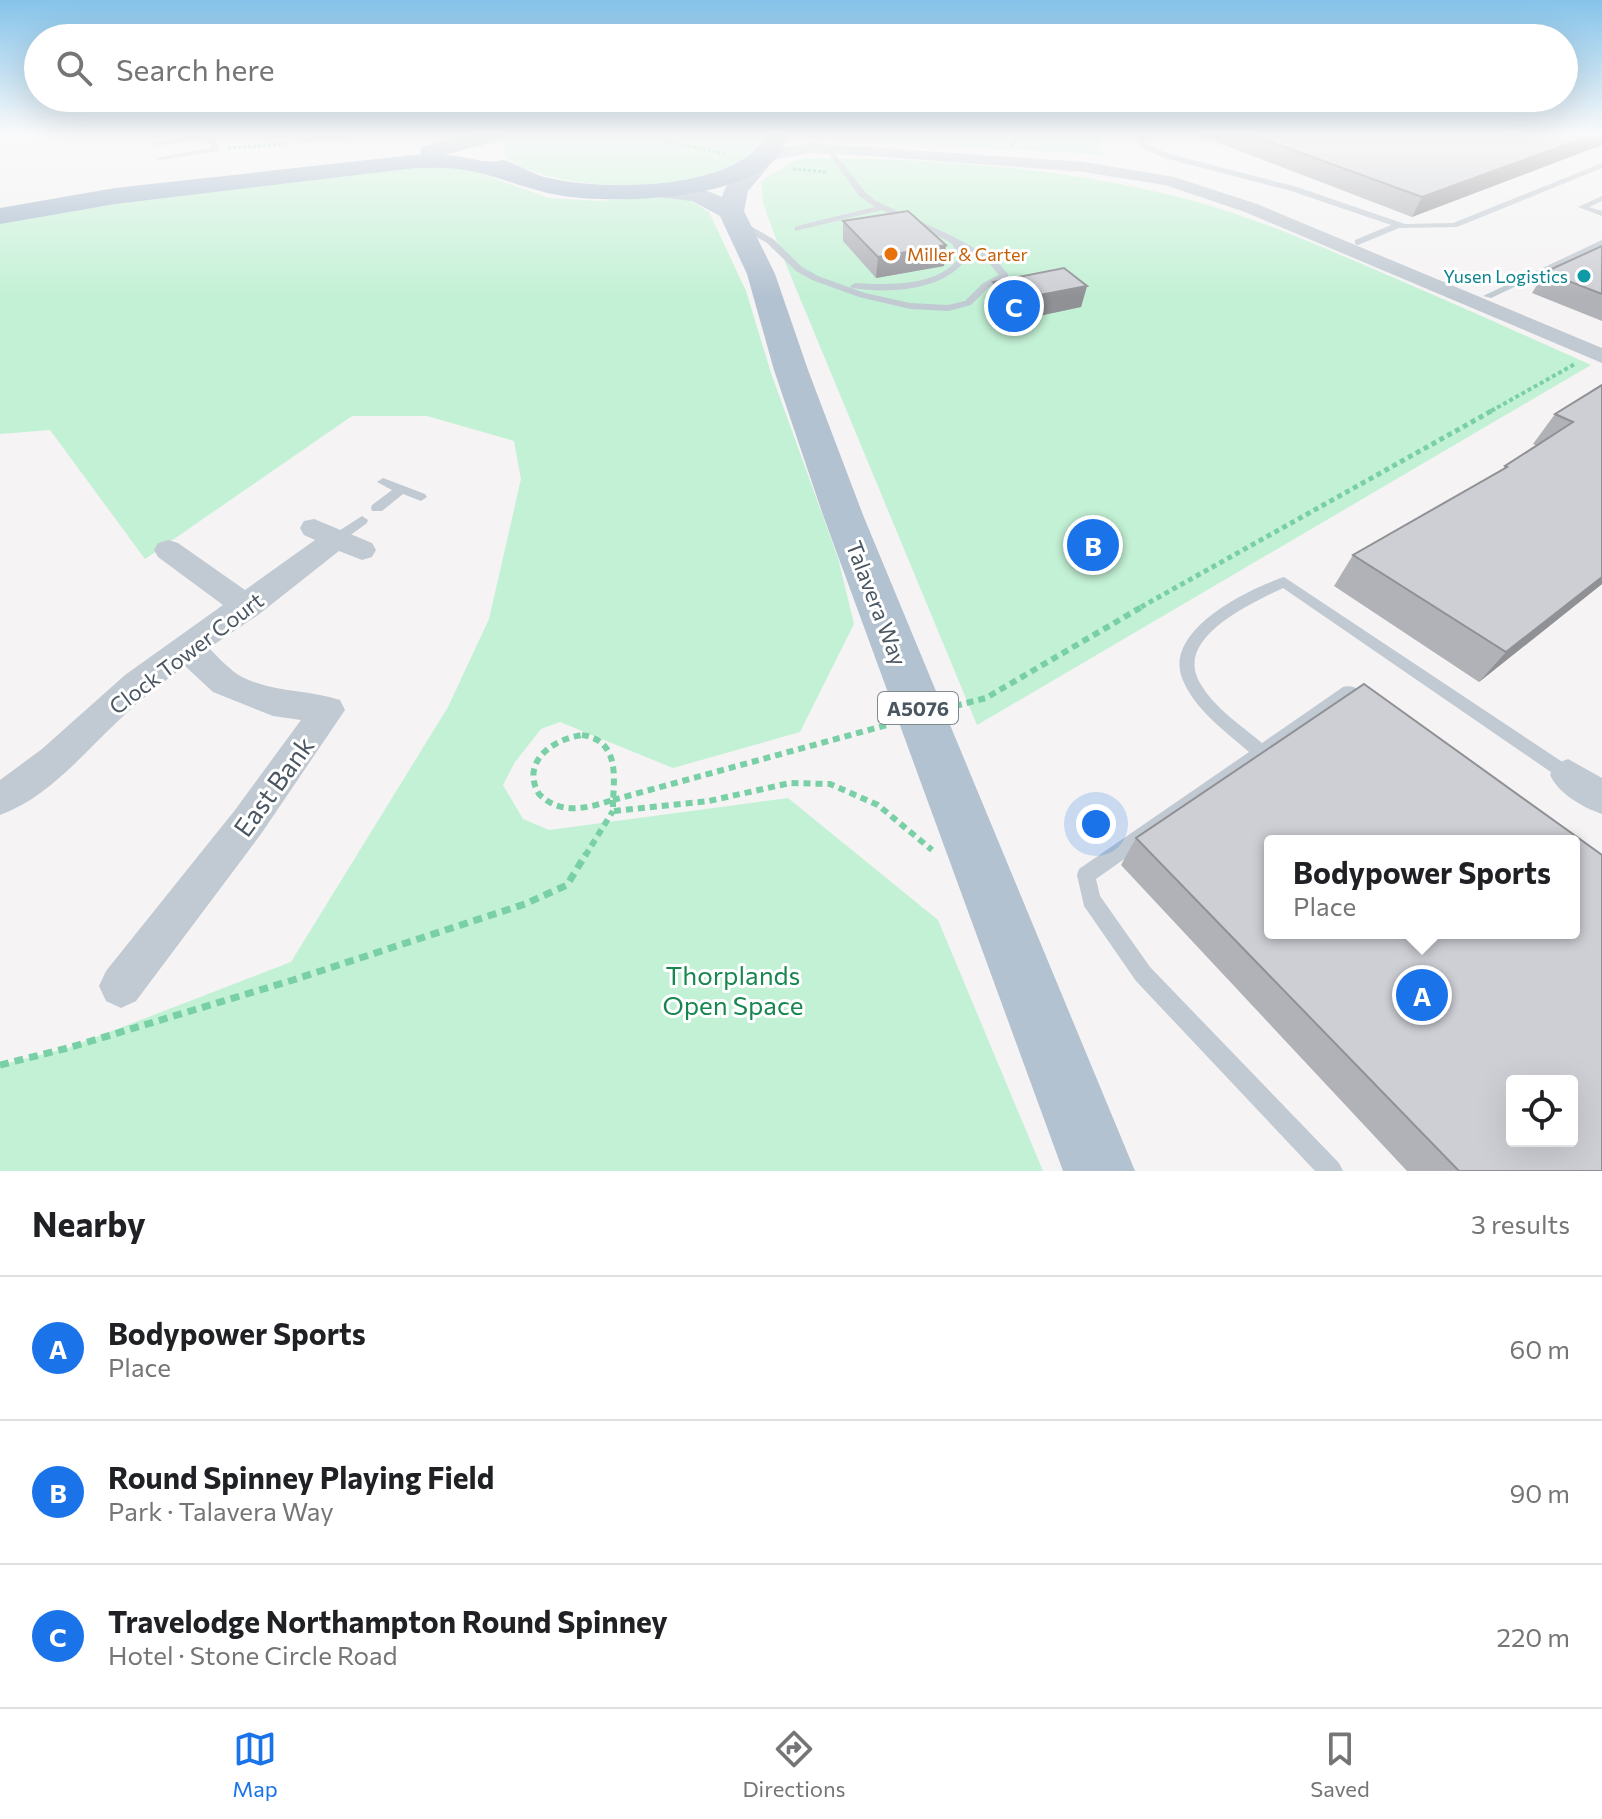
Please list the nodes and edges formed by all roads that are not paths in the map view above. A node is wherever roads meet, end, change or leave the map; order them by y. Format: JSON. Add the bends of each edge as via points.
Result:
{"nodes":[{"id":1,"x":115,"y":188,"type":"edge"},
{"id":2,"x":187,"y":188,"type":"edge"},
{"id":3,"x":565,"y":188,"type":"edge"},
{"id":4,"x":674,"y":188,"type":"edge"},
{"id":5,"x":739,"y":188,"type":"edge"},
{"id":6,"x":857,"y":188,"type":"edge"},
{"id":7,"x":1188,"y":188,"type":"edge"},
{"id":8,"x":1221,"y":188,"type":"edge"},
{"id":9,"x":1289,"y":188,"type":"edge"},
{"id":10,"x":1546,"y":188,"type":"edge"},
{"id":11,"x":657,"y":191,"type":"junction"},
{"id":12,"x":1602,"y":198,"type":"edge"},
{"id":13,"x":0,"y":206,"type":"edge"},
{"id":14,"x":881,"y":208,"type":"junction"},
{"id":15,"x":1602,"y":214,"type":"edge"},
{"id":16,"x":0,"y":216,"type":"edge"},
{"id":17,"x":734,"y":216,"type":"junction"},
{"id":18,"x":1396,"y":226,"type":"junction"},
{"id":19,"x":798,"y":229,"type":"dead end"},
{"id":20,"x":955,"y":242,"type":"junction"},
{"id":21,"x":1358,"y":242,"type":"junction"},
{"id":22,"x":1602,"y":243,"type":"edge"},
{"id":23,"x":827,"y":282,"type":"junction"},
{"id":24,"x":1488,"y":296,"type":"junction"},
{"id":25,"x":1602,"y":343,"type":"edge"},
{"id":26,"x":1593,"y":357,"type":"edge"},
{"id":27,"x":383,"y":482,"type":"dead end"},
{"id":28,"x":402,"y":489,"type":"junction"},
{"id":29,"x":421,"y":497,"type":"dead end"},
{"id":30,"x":377,"y":508,"type":"dead end"},
{"id":31,"x":343,"y":534,"type":"dead end"},
{"id":32,"x":168,"y":550,"type":"dead end"},
{"id":33,"x":247,"y":607,"type":"junction"},
{"id":34,"x":188,"y":649,"type":"junction"},
{"id":35,"x":1384,"y":718,"type":"edge"},
{"id":36,"x":1260,"y":751,"type":"junction"},
{"id":37,"x":1568,"y":775,"type":"joint"},
{"id":38,"x":1602,"y":798,"type":"edge"},
{"id":39,"x":0,"y":799,"type":"edge"},
{"id":40,"x":121,"y":986,"type":"dead end"},
{"id":41,"x":1099,"y":1171,"type":"edge"},
{"id":42,"x":1331,"y":1171,"type":"edge"}],
"edges":[{"from":1,"to":13,"type":"highway"},
{"from":2,"to":16,"type":"highway"},
{"from":3,"to":11,"type":"highway"},
{"from":4,"to":11,"type":"highway"},
{"from":5,"to":17,"type":"main road"},
{"from":6,"to":14,"type":"lane"},
{"from":7,"to":26,"type":"street","via":[[1251,208]]},
{"from":8,"to":21,"type":"street"},
{"from":9,"to":18,"type":"lane"},
{"from":10,"to":18,"type":"lane","via":[[1454,225]]},
{"from":11,"to":17,"type":"main road","via":[[697,194]]},
{"from":12,"to":15,"type":"lane","via":[[1582,207]]},
{"from":14,"to":19,"type":"lane"},
{"from":14,"to":20,"type":"lane"},
{"from":17,"to":23,"type":"lane","via":[[799,269]]},
{"from":17,"to":41,"type":"main road","name":"Talavera Way","number":"A5076","via":[[761,274],[849,529]]},
{"from":18,"to":21,"type":"lane"},
{"from":20,"to":23,"type":"lane","via":[[962,250],[962,263],[940,277],[892,287]]},
{"from":20,"to":23,"type":"lane","via":[[992,261],[1005,276],[968,303],[910,306]]},
{"from":21,"to":24,"type":"street"},
{"from":22,"to":24,"type":"lane"},
{"from":24,"to":25,"type":"street"},
{"from":27,"to":28,"type":"lane"},
{"from":28,"to":29,"type":"lane"},
{"from":28,"to":30,"type":"lane"},
{"from":31,"to":33,"type":"street","name":"Clock Tower Court"},
{"from":32,"to":33,"type":"street"},
{"from":33,"to":34,"type":"street","name":"Clock Tower Court"},
{"from":34,"to":39,"type":"street","name":"Clock Tower Court","via":[[134,686],[53,763]]},
{"from":34,"to":40,"type":"street","name":"East Bank","via":[[225,683],[273,702],[328,710]]},
{"from":35,"to":36,"type":"lane","via":[[1349,691]]},
{"from":36,"to":37,"type":"lane","via":[[1208,704],[1188,675],[1187,658],[1200,634],[1224,611],[1284,582]]},
{"from":36,"to":42,"type":"lane","via":[[1086,875],[1091,900],[1143,974]]},
{"from":37,"to":38,"type":"street"}]}
